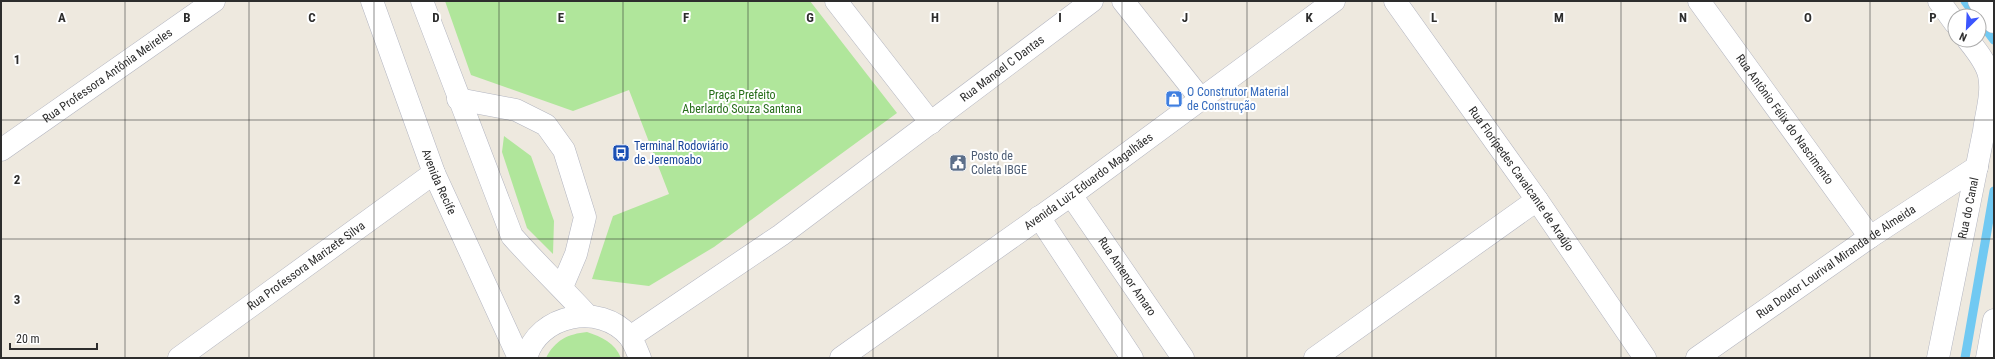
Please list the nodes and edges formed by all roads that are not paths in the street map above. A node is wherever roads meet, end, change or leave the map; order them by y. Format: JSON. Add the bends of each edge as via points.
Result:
{"nodes":[{"id":1,"x":214,"y":1,"type":"edge"},
{"id":2,"x":372,"y":1,"type":"edge"},
{"id":3,"x":422,"y":1,"type":"edge"},
{"id":4,"x":836,"y":1,"type":"edge"},
{"id":5,"x":1092,"y":1,"type":"edge"},
{"id":6,"x":1123,"y":1,"type":"edge"},
{"id":7,"x":1334,"y":1,"type":"edge"},
{"id":8,"x":1396,"y":1,"type":"edge"},
{"id":9,"x":1699,"y":1,"type":"edge"},
{"id":10,"x":1939,"y":1,"type":"edge"},
{"id":11,"x":1979,"y":1,"type":"edge"},
{"id":12,"x":1947,"y":12,"type":"edge"},
{"id":13,"x":1994,"y":22,"type":"edge"},
{"id":14,"x":1974,"y":48,"type":"edge"},
{"id":15,"x":1200,"y":98,"type":"junction"},
{"id":16,"x":458,"y":99,"type":"junction"},
{"id":17,"x":931,"y":122,"type":"junction"},
{"id":18,"x":1,"y":150,"type":"edge"},
{"id":19,"x":1977,"y":167,"type":"junction"},
{"id":20,"x":434,"y":173,"type":"junction"},
{"id":21,"x":1071,"y":195,"type":"junction"},
{"id":22,"x":1537,"y":200,"type":"junction"},
{"id":23,"x":1039,"y":217,"type":"junction"},
{"id":24,"x":1870,"y":237,"type":"junction"},
{"id":25,"x":562,"y":287,"type":"junction"},
{"id":26,"x":587,"y":315,"type":"junction"},
{"id":27,"x":1994,"y":320,"type":"edge"},
{"id":28,"x":630,"y":337,"type":"junction"},
{"id":29,"x":179,"y":358,"type":"edge"},
{"id":30,"x":519,"y":358,"type":"edge"},
{"id":31,"x":526,"y":358,"type":"edge"},
{"id":32,"x":640,"y":358,"type":"edge"},
{"id":33,"x":841,"y":358,"type":"edge"},
{"id":34,"x":1132,"y":358,"type":"edge"},
{"id":35,"x":1183,"y":358,"type":"edge"},
{"id":36,"x":1315,"y":358,"type":"edge"},
{"id":37,"x":1645,"y":358,"type":"edge"},
{"id":38,"x":1696,"y":358,"type":"edge"},
{"id":39,"x":1938,"y":358,"type":"edge"},
{"id":40,"x":1987,"y":358,"type":"edge"}],
"edges":[{"from":1,"to":18,"type":"street","name":"Rua Professora Antônia Meireles"},
{"from":2,"to":20,"type":"street","name":"Avenida Recife"},
{"from":3,"to":16,"type":"street"},
{"from":4,"to":17,"type":"street"},
{"from":5,"to":17,"type":"street","name":"Rua Manoel C Dantas"},
{"from":6,"to":15,"type":"street"},
{"from":7,"to":15,"type":"street","name":"Avenida Luiz Eduardo Magalhães"},
{"from":8,"to":22,"type":"street","name":"Rua Florípedes Cavalcante de Araújo"},
{"from":9,"to":24,"type":"street","name":"Rua Antônio Félix do Nascimento"},
{"from":10,"to":12,"type":"street"},
{"from":11,"to":13,"type":"street"},
{"from":14,"to":19,"type":"street","name":"Rua do Canal","via":[[1989,74],[1990,93]]},
{"from":15,"to":21,"type":"street","name":"Avenida Luiz Eduardo Magalhães"},
{"from":16,"to":25,"type":"street","via":[[512,236],[536,264]]},
{"from":16,"to":25,"type":"street","via":[[516,110],[546,126],[564,150],[584,217],[576,254]]},
{"from":17,"to":28,"type":"street","via":[[781,235]]},
{"from":19,"to":24,"type":"street","name":"Rua Doutor Lourival Miranda de Almeida"},
{"from":19,"to":39,"type":"street","name":"Rua do Canal"},
{"from":20,"to":29,"type":"street","name":"Rua Professora Marizete Silva"},
{"from":20,"to":30,"type":"street","name":"Avenida Recife"},
{"from":21,"to":23,"type":"street","name":"Avenida Luiz Eduardo Magalhães"},
{"from":21,"to":35,"type":"street","name":"Rua Antenor Amaro"},
{"from":22,"to":36,"type":"street"},
{"from":22,"to":37,"type":"street","name":"Rua Florípedes Cavalcante de Araújo"},
{"from":23,"to":33,"type":"street","name":"Avenida Luiz Eduardo Magalhães"},
{"from":23,"to":34,"type":"street"},
{"from":24,"to":38,"type":"street","name":"Rua Doutor Lourival Miranda de Almeida"},
{"from":25,"to":26,"type":"street"},
{"from":26,"to":28,"type":"street","via":[[614,323]]},
{"from":26,"to":31,"type":"street","via":[[566,318],[551,324],[536,339]]},
{"from":27,"to":40,"type":"street"},
{"from":28,"to":32,"type":"street"}]}
